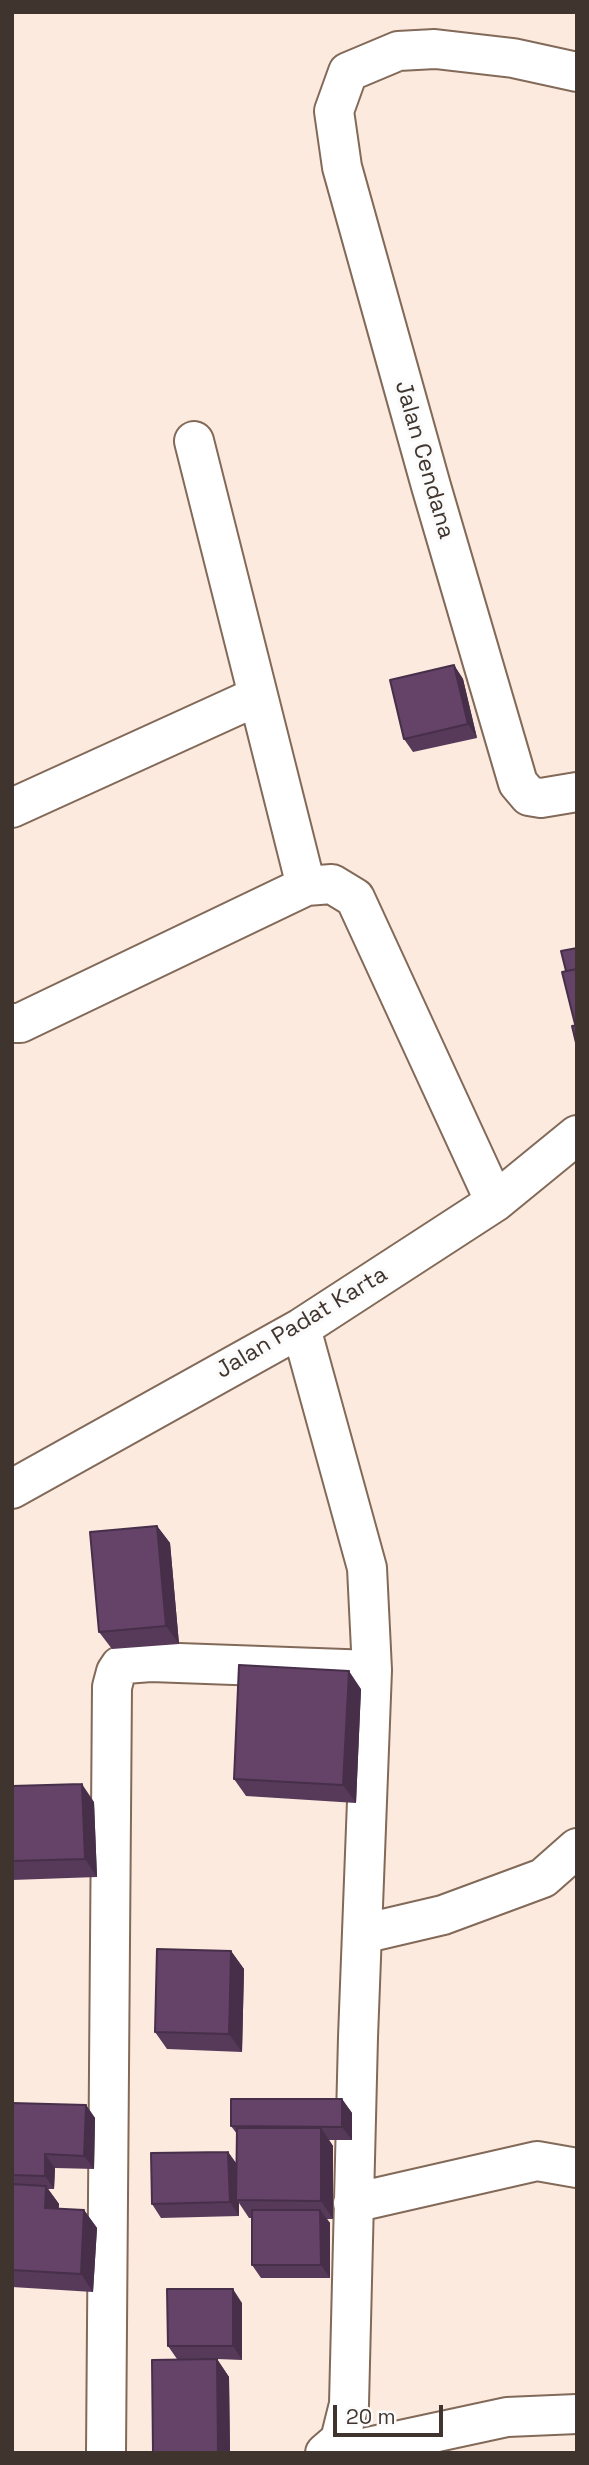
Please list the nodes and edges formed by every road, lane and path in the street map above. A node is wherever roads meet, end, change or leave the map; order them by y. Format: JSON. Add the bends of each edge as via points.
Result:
{"nodes":[{"id":1,"x":577,"y":72,"type":"edge"},
{"id":2,"x":194,"y":441,"type":"dead end"},
{"id":3,"x":258,"y":696,"type":"junction"},
{"id":4,"x":577,"y":792,"type":"edge"},
{"id":5,"x":12,"y":808,"type":"edge"},
{"id":6,"x":306,"y":886,"type":"junction"},
{"id":7,"x":12,"y":1023,"type":"edge"},
{"id":8,"x":577,"y":1135,"type":"edge"},
{"id":9,"x":495,"y":1202,"type":"junction"},
{"id":10,"x":301,"y":1328,"type":"junction"},
{"id":11,"x":12,"y":1489,"type":"edge"},
{"id":12,"x":372,"y":1670,"type":"junction"},
{"id":13,"x":577,"y":1848,"type":"edge"},
{"id":14,"x":362,"y":1934,"type":"junction"},
{"id":15,"x":577,"y":2168,"type":"edge"},
{"id":16,"x":353,"y":2203,"type":"junction"},
{"id":17,"x":577,"y":2414,"type":"edge"},
{"id":18,"x":106,"y":2453,"type":"edge"},
{"id":19,"x":325,"y":2453,"type":"edge"},
{"id":20,"x":340,"y":2453,"type":"edge"}],
"edges":[{"from":1,"to":4,"type":"street","name":"Jalan Cendana","via":[[513,58],[435,49],[398,51],[348,72],[334,111],[342,167],[518,783],[529,796],[541,798]]},
{"from":2,"to":3,"type":"street"},
{"from":3,"to":5,"type":"street"},
{"from":3,"to":6,"type":"street"},
{"from":6,"to":7,"type":"street"},
{"from":6,"to":9,"type":"street","via":[[332,884],[355,898]]},
{"from":8,"to":9,"type":"street","name":"Jalan Padat Karta"},
{"from":9,"to":10,"type":"street","name":"Jalan Padat Karta"},
{"from":10,"to":11,"type":"street","name":"Jalan Padat Karta"},
{"from":10,"to":12,"type":"street","via":[[367,1568]]},
{"from":12,"to":14,"type":"street"},
{"from":12,"to":18,"type":"street","via":[[151,1662],[125,1664],[116,1672],[112,1687]]},
{"from":13,"to":14,"type":"street","via":[[543,1878],[443,1915]]},
{"from":14,"to":16,"type":"street"},
{"from":15,"to":16,"type":"street","via":[[537,2161]]},
{"from":16,"to":19,"type":"street","via":[[349,2404],[340,2440]]},
{"from":17,"to":20,"type":"street","via":[[507,2417]]}]}
